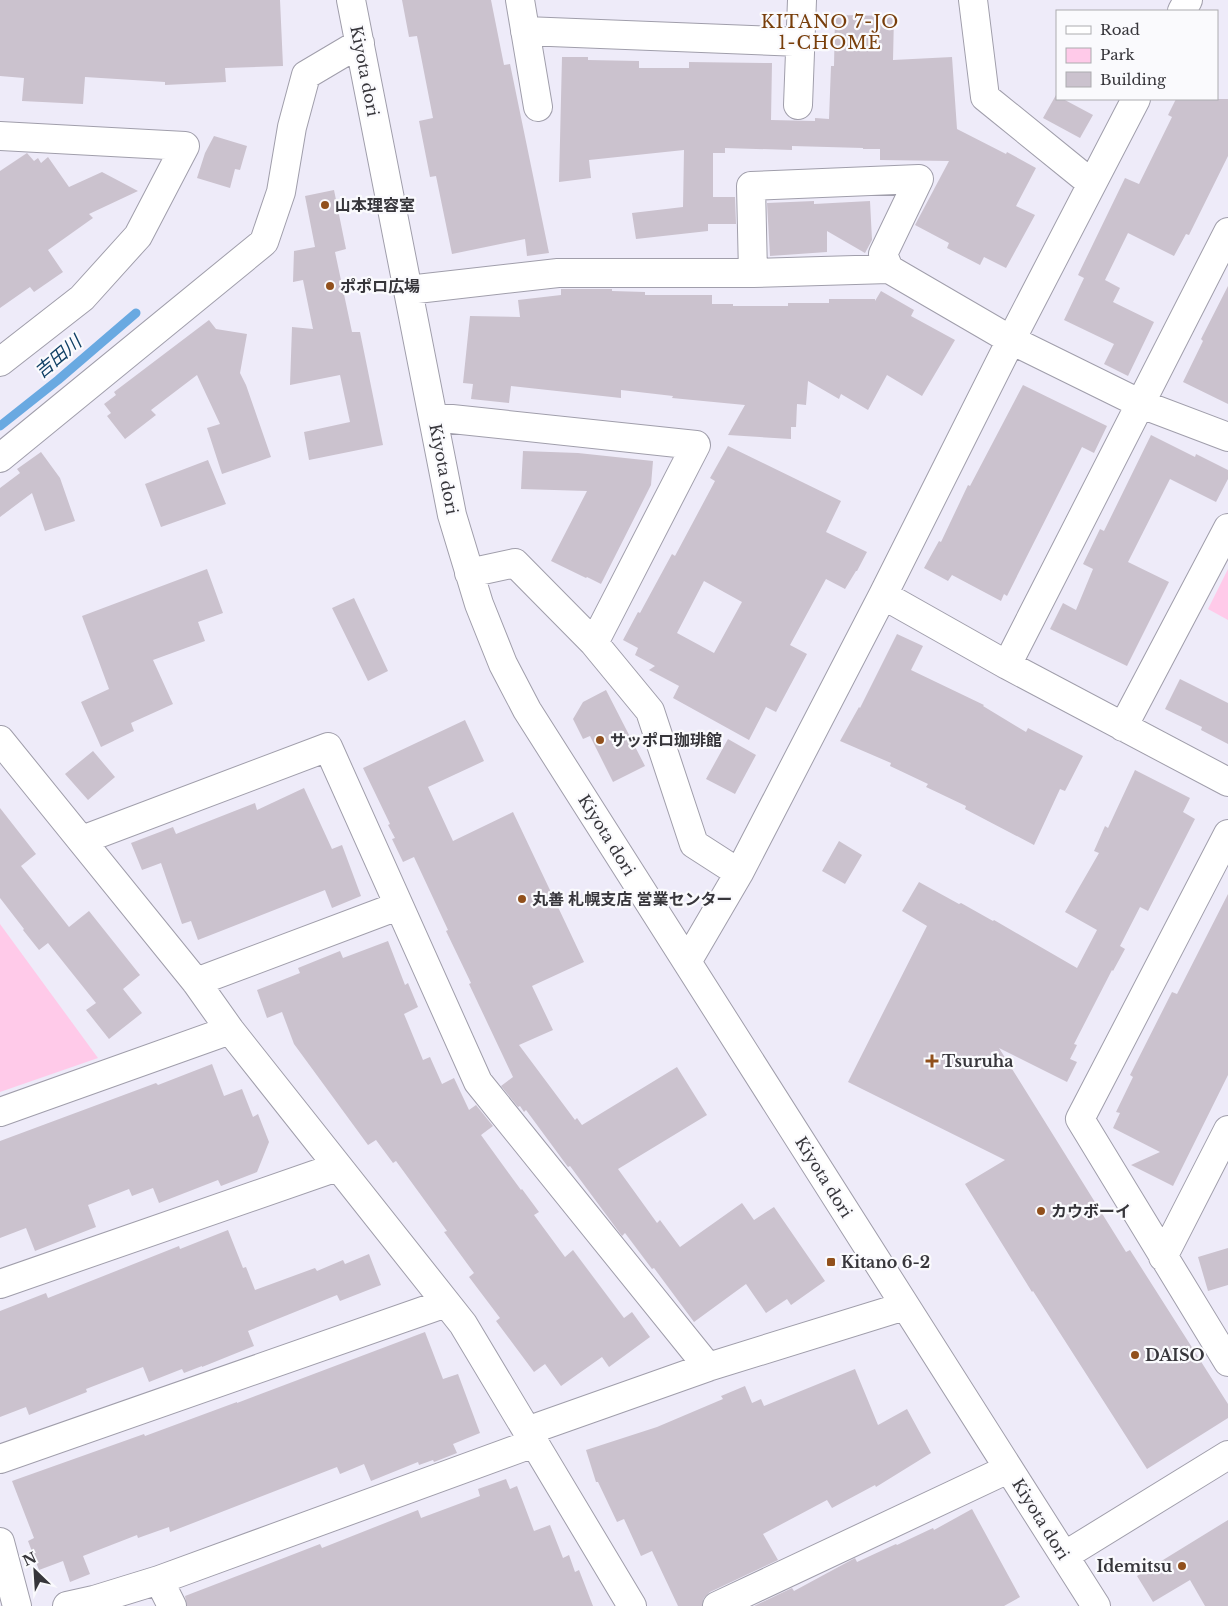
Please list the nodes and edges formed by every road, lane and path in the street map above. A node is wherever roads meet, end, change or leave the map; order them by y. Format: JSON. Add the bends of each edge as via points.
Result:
{"nodes":[{"id":1,"x":351,"y":0,"type":"edge"},
{"id":2,"x":520,"y":0,"type":"edge"},
{"id":3,"x":802,"y":0,"type":"edge"},
{"id":4,"x":973,"y":0,"type":"edge"},
{"id":5,"x":525,"y":31,"type":"junction"},
{"id":6,"x":800,"y":42,"type":"junction"},
{"id":7,"x":360,"y":44,"type":"junction"},
{"id":8,"x":1135,"y":100,"type":"edge"},
{"id":9,"x":798,"y":105,"type":"dead end"},
{"id":10,"x":538,"y":107,"type":"dead end"},
{"id":11,"x":0,"y":136,"type":"edge"},
{"id":12,"x":1091,"y":183,"type":"junction"},
{"id":13,"x":1228,"y":232,"type":"edge"},
{"id":14,"x":889,"y":269,"type":"junction"},
{"id":15,"x":753,"y":273,"type":"junction"},
{"id":16,"x":408,"y":290,"type":"junction"},
{"id":17,"x":1011,"y":340,"type":"junction"},
{"id":18,"x":0,"y":362,"type":"edge"},
{"id":19,"x":1140,"y":404,"type":"junction"},
{"id":20,"x":433,"y":417,"type":"junction"},
{"id":21,"x":1228,"y":437,"type":"edge"},
{"id":22,"x":0,"y":458,"type":"edge"},
{"id":23,"x":1228,"y":528,"type":"edge"},
{"id":24,"x":469,"y":573,"type":"junction"},
{"id":25,"x":883,"y":595,"type":"junction"},
{"id":26,"x":594,"y":643,"type":"junction"},
{"id":27,"x":1007,"y":665,"type":"junction"},
{"id":28,"x":1123,"y":727,"type":"junction"},
{"id":29,"x":0,"y":740,"type":"edge"},
{"id":30,"x":1228,"y":782,"type":"edge"},
{"id":31,"x":1228,"y":834,"type":"edge"},
{"id":32,"x":82,"y":840,"type":"junction"},
{"id":33,"x":739,"y":872,"type":"junction"},
{"id":34,"x":398,"y":906,"type":"junction"},
{"id":35,"x":687,"y":962,"type":"junction"},
{"id":36,"x":196,"y":982,"type":"junction"},
{"id":37,"x":230,"y":1030,"type":"junction"},
{"id":38,"x":0,"y":1112,"type":"edge"},
{"id":39,"x":1228,"y":1130,"type":"edge"},
{"id":40,"x":337,"y":1167,"type":"junction"},
{"id":41,"x":1163,"y":1257,"type":"junction"},
{"id":42,"x":0,"y":1284,"type":"edge"},
{"id":43,"x":446,"y":1303,"type":"junction"},
{"id":44,"x":905,"y":1306,"type":"junction"},
{"id":45,"x":1228,"y":1362,"type":"edge"},
{"id":46,"x":708,"y":1367,"type":"junction"},
{"id":47,"x":530,"y":1437,"type":"junction"},
{"id":48,"x":1228,"y":1455,"type":"edge"},
{"id":49,"x":0,"y":1459,"type":"edge"},
{"id":50,"x":1008,"y":1469,"type":"junction"},
{"id":51,"x":0,"y":1542,"type":"edge"},
{"id":52,"x":1064,"y":1556,"type":"junction"},
{"id":53,"x":159,"y":1580,"type":"junction"},
{"id":54,"x":17,"y":1606,"type":"edge"},
{"id":55,"x":67,"y":1606,"type":"edge"},
{"id":56,"x":172,"y":1606,"type":"edge"},
{"id":57,"x":632,"y":1606,"type":"edge"},
{"id":58,"x":717,"y":1606,"type":"edge"},
{"id":59,"x":1096,"y":1606,"type":"edge"}],
"edges":[{"from":1,"to":7,"type":"street","name":"Kiyota dori"},
{"from":2,"to":5,"type":"street"},
{"from":3,"to":6,"type":"street"},
{"from":4,"to":12,"type":"street","via":[[985,97]]},
{"from":5,"to":6,"type":"street"},
{"from":5,"to":10,"type":"street"},
{"from":6,"to":9,"type":"street"},
{"from":7,"to":16,"type":"street","name":"Kiyota dori"},
{"from":7,"to":22,"type":"street","via":[[306,75],[292,127],[282,192],[264,242]]},
{"from":8,"to":12,"type":"street"},
{"from":11,"to":18,"type":"street","via":[[184,146],[138,236],[82,298]]},
{"from":12,"to":17,"type":"street"},
{"from":13,"to":19,"type":"street"},
{"from":14,"to":15,"type":"street"},
{"from":14,"to":15,"type":"street","via":[[883,254],[919,179],[751,186]]},
{"from":14,"to":17,"type":"street"},
{"from":15,"to":16,"type":"street","via":[[558,273]]},
{"from":16,"to":20,"type":"street","name":"Kiyota dori"},
{"from":17,"to":19,"type":"street"},
{"from":17,"to":25,"type":"street"},
{"from":19,"to":21,"type":"street"},
{"from":19,"to":27,"type":"street"},
{"from":20,"to":24,"type":"street","name":"Kiyota dori","via":[[452,515]]},
{"from":20,"to":26,"type":"street","via":[[696,445]]},
{"from":23,"to":28,"type":"street"},
{"from":24,"to":26,"type":"street","via":[[515,563]]},
{"from":24,"to":35,"type":"street","name":"Kiyota dori","via":[[503,664],[527,710]]},
{"from":25,"to":27,"type":"street"},
{"from":25,"to":33,"type":"street"},
{"from":26,"to":33,"type":"street","via":[[650,711],[694,844]]},
{"from":27,"to":28,"type":"street"},
{"from":28,"to":30,"type":"street"},
{"from":29,"to":32,"type":"street"},
{"from":31,"to":41,"type":"street","via":[[1080,1119]]},
{"from":32,"to":34,"type":"street","via":[[328,747]]},
{"from":32,"to":36,"type":"street"},
{"from":33,"to":35,"type":"street"},
{"from":34,"to":36,"type":"street"},
{"from":34,"to":46,"type":"street","via":[[478,1082]]},
{"from":35,"to":44,"type":"street","name":"Kiyota dori"},
{"from":36,"to":37,"type":"street"},
{"from":37,"to":38,"type":"street"},
{"from":37,"to":40,"type":"street"},
{"from":39,"to":41,"type":"street"},
{"from":40,"to":42,"type":"street"},
{"from":40,"to":43,"type":"street"},
{"from":41,"to":45,"type":"street"},
{"from":43,"to":47,"type":"street","via":[[463,1324]]},
{"from":43,"to":49,"type":"street"},
{"from":44,"to":46,"type":"street"},
{"from":44,"to":50,"type":"street","name":"Kiyota dori"},
{"from":46,"to":47,"type":"street"},
{"from":47,"to":53,"type":"street"},
{"from":47,"to":57,"type":"street"},
{"from":48,"to":52,"type":"street"},
{"from":50,"to":52,"type":"street","name":"Kiyota dori"},
{"from":50,"to":58,"type":"street"},
{"from":51,"to":54,"type":"street"},
{"from":52,"to":59,"type":"street","name":"Kiyota dori"},
{"from":53,"to":55,"type":"street"},
{"from":53,"to":56,"type":"street"}]}
